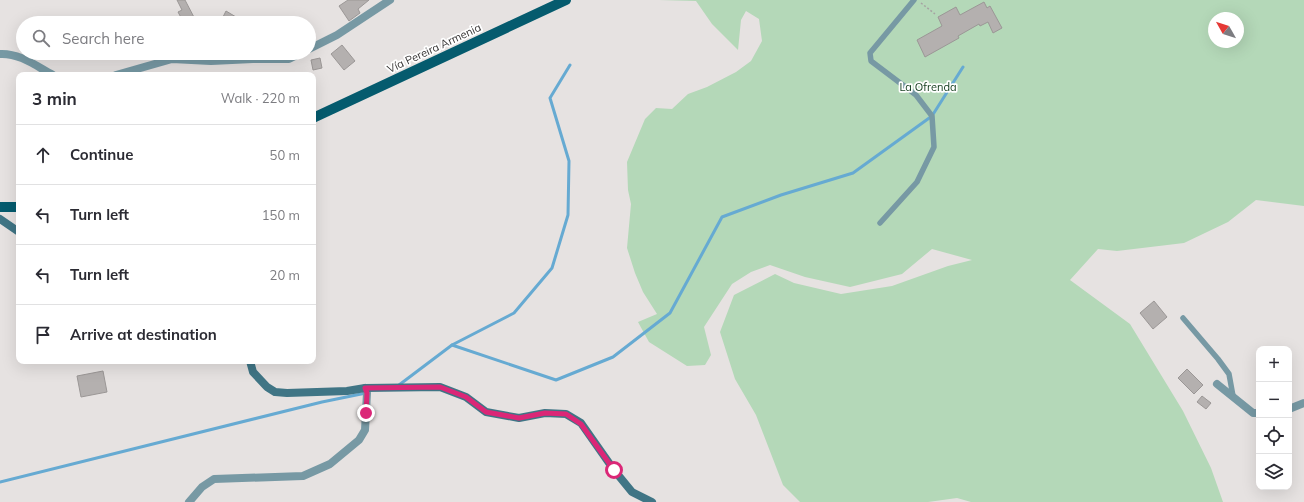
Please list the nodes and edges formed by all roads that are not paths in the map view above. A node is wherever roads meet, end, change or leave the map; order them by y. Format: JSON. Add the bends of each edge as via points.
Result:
{"nodes":[{"id":1,"x":390,"y":0,"type":"edge"},
{"id":2,"x":566,"y":0,"type":"edge"},
{"id":3,"x":915,"y":0,"type":"edge"},
{"id":4,"x":316,"y":46,"type":"edge"},
{"id":5,"x":0,"y":54,"type":"edge"},
{"id":6,"x":16,"y":56,"type":"edge"},
{"id":7,"x":27,"y":60,"type":"edge"},
{"id":8,"x":168,"y":60,"type":"edge"},
{"id":9,"x":192,"y":60,"type":"edge"},
{"id":10,"x":233,"y":60,"type":"edge"},
{"id":11,"x":48,"y":72,"type":"edge"},
{"id":12,"x":126,"y":72,"type":"edge"},
{"id":13,"x":316,"y":117,"type":"edge"},
{"id":14,"x":0,"y":207,"type":"edge"},
{"id":15,"x":16,"y":207,"type":"edge"},
{"id":16,"x":0,"y":219,"type":"edge"},
{"id":17,"x":880,"y":223,"type":"dead end"},
{"id":18,"x":16,"y":230,"type":"edge"},
{"id":19,"x":1183,"y":318,"type":"dead end"},
{"id":20,"x":251,"y":364,"type":"edge"},
{"id":21,"x":1217,"y":384,"type":"dead end"},
{"id":22,"x":365,"y":388,"type":"junction"},
{"id":23,"x":1233,"y":396,"type":"junction"},
{"id":24,"x":1304,"y":402,"type":"edge"},
{"id":25,"x":1292,"y":408,"type":"edge"},
{"id":26,"x":1256,"y":413,"type":"edge"},
{"id":27,"x":189,"y":502,"type":"edge"},
{"id":28,"x":652,"y":502,"type":"edge"}],
"edges":[{"from":1,"to":4,"type":"street","via":[[337,35]]},
{"from":2,"to":13,"type":"main road","name":"Vía Pereira Armenia"},
{"from":3,"to":17,"type":"lane","via":[[870,53],[871,61],[916,95],[932,116],[934,147],[917,182]]},
{"from":5,"to":6,"type":"street"},
{"from":7,"to":11,"type":"street"},
{"from":8,"to":12,"type":"street"},
{"from":9,"to":10,"type":"street"},
{"from":14,"to":15,"type":"main road"},
{"from":16,"to":18,"type":"street"},
{"from":19,"to":23,"type":"lane","via":[[1229,374]]},
{"from":20,"to":22,"type":"street","via":[[253,372],[275,392],[347,391]]},
{"from":21,"to":23,"type":"street"},
{"from":22,"to":27,"type":"street","via":[[365,430],[359,440],[330,464],[303,476],[214,479],[202,487]]},
{"from":22,"to":28,"type":"street","via":[[440,387],[466,397],[486,412],[519,418],[545,413],[566,414],[581,424],[632,492]]},
{"from":23,"to":26,"type":"street"},
{"from":24,"to":25,"type":"street"}]}
